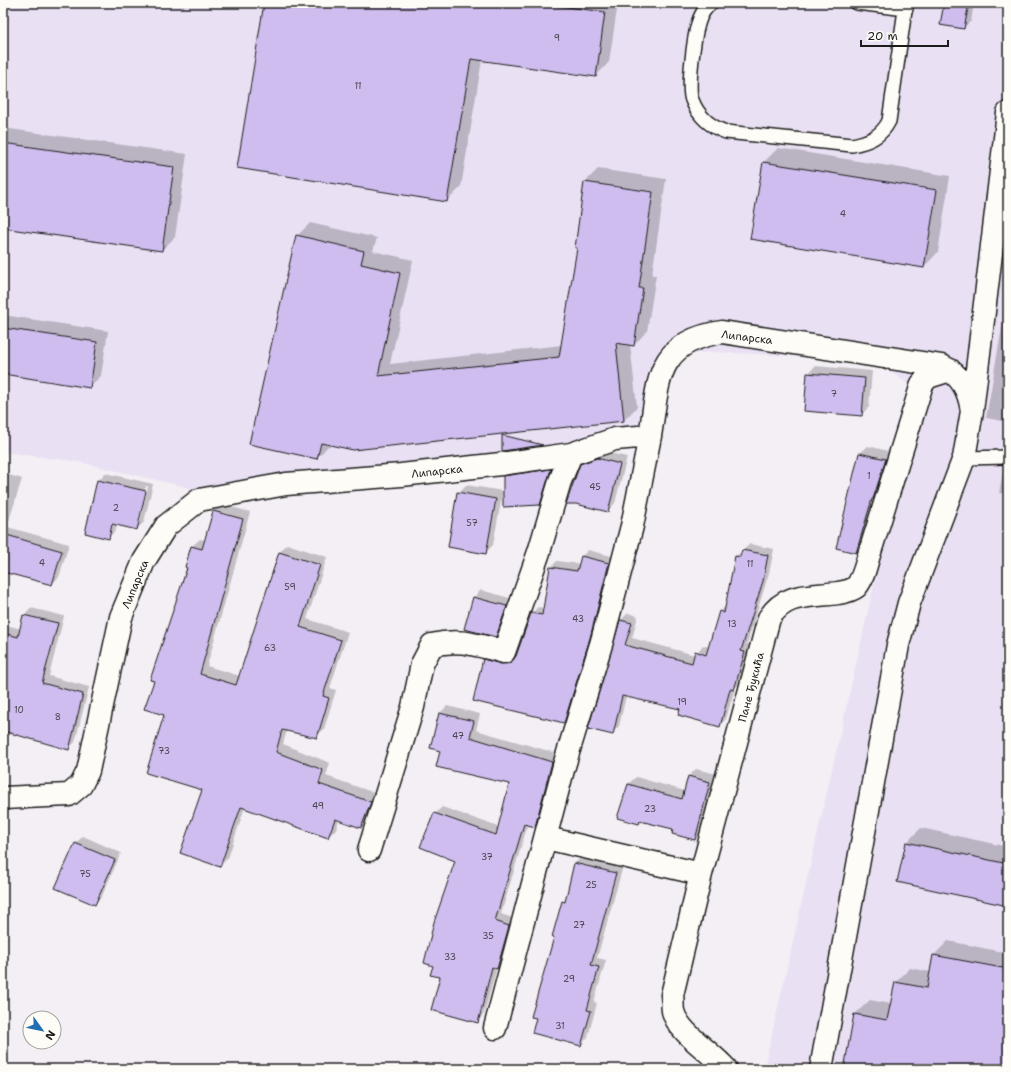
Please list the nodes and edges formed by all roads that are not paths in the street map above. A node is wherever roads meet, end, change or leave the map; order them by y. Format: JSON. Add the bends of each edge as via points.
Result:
{"nodes":[{"id":1,"x":711,"y":3,"type":"edge"},
{"id":2,"x":857,"y":3,"type":"edge"},
{"id":3,"x":906,"y":6,"type":"edge"},
{"id":4,"x":1008,"y":113,"type":"edge"},
{"id":5,"x":950,"y":370,"type":"junction"},
{"id":6,"x":972,"y":410,"type":"junction"},
{"id":7,"x":650,"y":436,"type":"junction"},
{"id":8,"x":570,"y":454,"type":"junction"},
{"id":9,"x":964,"y":458,"type":"junction"},
{"id":10,"x":1008,"y":458,"type":"edge"},
{"id":11,"x":3,"y":798,"type":"edge"},
{"id":12,"x":546,"y":838,"type":"junction"},
{"id":13,"x":369,"y":850,"type":"dead end"},
{"id":14,"x":701,"y":874,"type":"junction"},
{"id":15,"x":495,"y":1028,"type":"dead end"},
{"id":16,"x":726,"y":1069,"type":"edge"},
{"id":17,"x":821,"y":1069,"type":"edge"}],
"edges":[{"from":1,"to":3,"type":"lane","via":[[698,23],[690,88],[691,99],[706,121],[714,128],[726,132],[852,145],[878,136],[889,121]]},
{"from":2,"to":3,"type":"lane"},
{"from":4,"to":6,"type":"street"},
{"from":5,"to":6,"type":"street","name":"Липарска","via":[[965,386]]},
{"from":5,"to":7,"type":"street","name":"Липарска","via":[[932,363],[722,332],[708,334],[684,344],[674,351],[665,364],[660,376]]},
{"from":5,"to":14,"type":"street","name":"Пане Ђукића","via":[[928,377],[922,384],[870,552],[856,587],[846,592],[791,598],[776,607],[769,618]]},
{"from":6,"to":9,"type":"street"},
{"from":7,"to":8,"type":"street","name":"Липарска","via":[[615,439]]},
{"from":7,"to":12,"type":"street","via":[[632,526]]},
{"from":8,"to":11,"type":"street","name":"Липарска","via":[[401,476],[286,484],[199,500],[166,526],[144,561],[121,616],[88,771],[81,785],[69,795]]},
{"from":8,"to":13,"type":"street","via":[[504,652],[471,643],[449,641],[432,645],[422,664],[413,707]]},
{"from":9,"to":10,"type":"lane"},
{"from":9,"to":17,"type":"street","via":[[909,603],[898,645]]},
{"from":12,"to":14,"type":"street"},
{"from":12,"to":15,"type":"street"},
{"from":14,"to":16,"type":"street","name":"Пане Ђукића","via":[[672,995],[674,1012],[682,1026]]}]}
